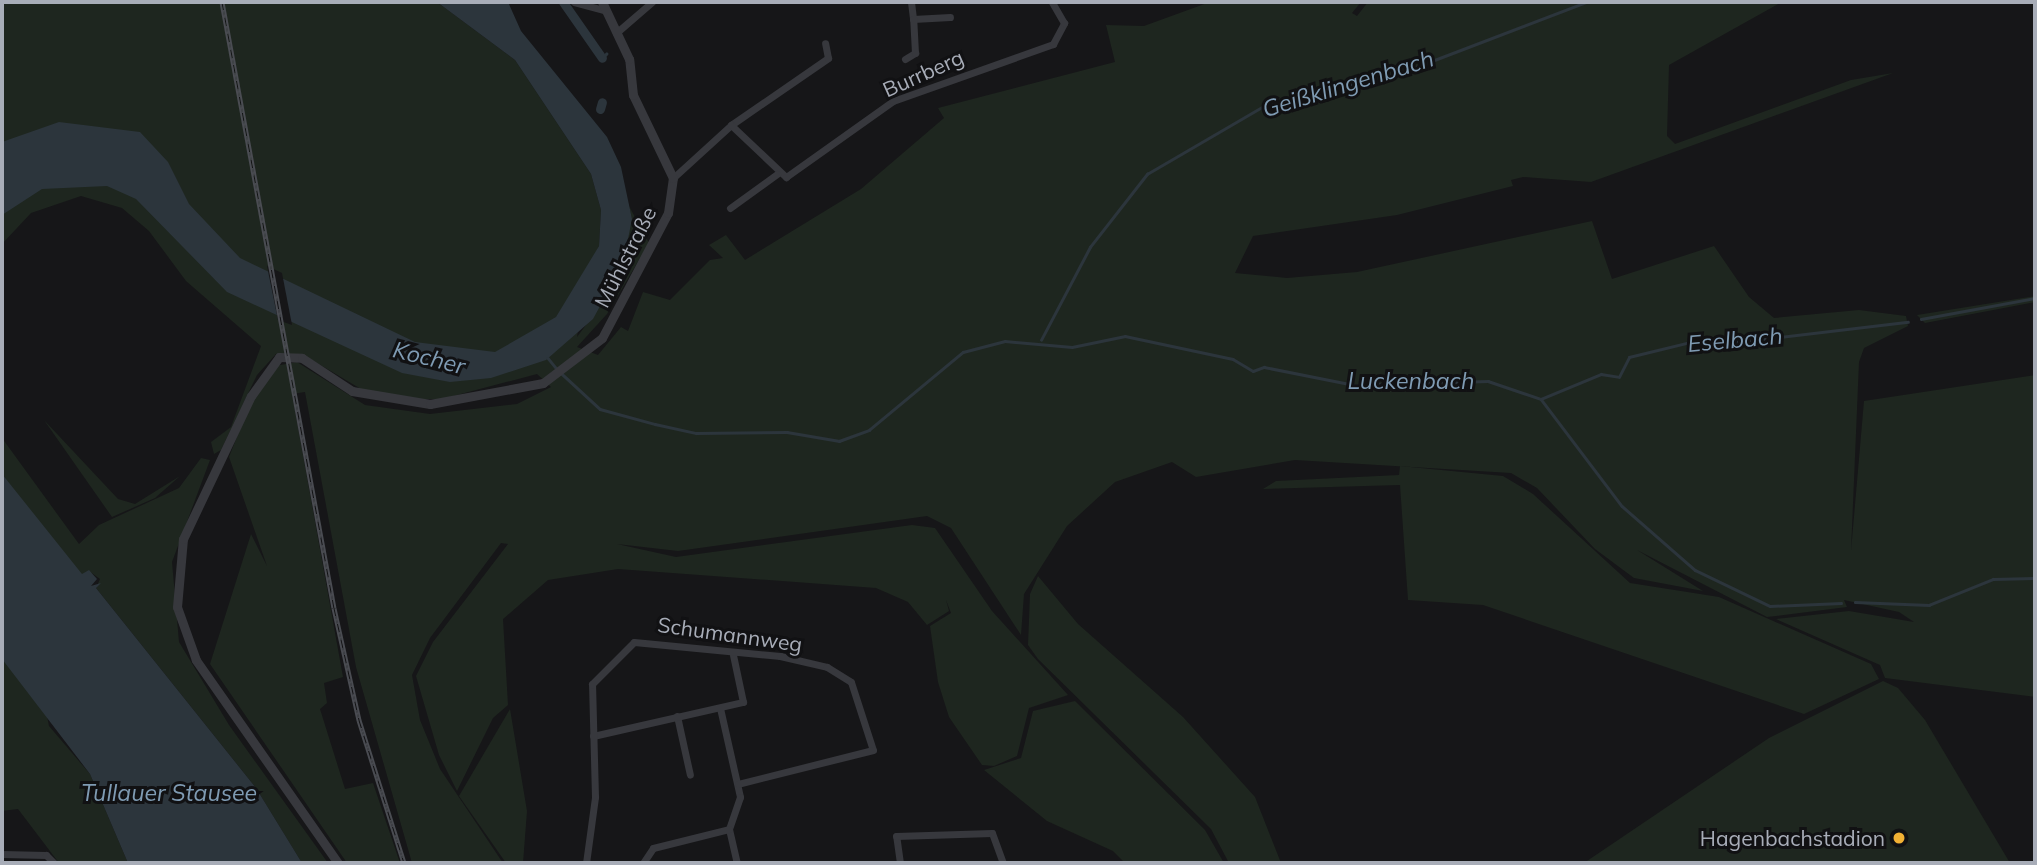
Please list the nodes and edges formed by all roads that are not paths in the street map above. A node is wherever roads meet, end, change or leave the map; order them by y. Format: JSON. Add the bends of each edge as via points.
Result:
{"nodes":[{"id":1,"x":574,"y":2,"type":"edge"},
{"id":2,"x":652,"y":2,"type":"edge"},
{"id":3,"x":911,"y":2,"type":"edge"},
{"id":4,"x":1052,"y":2,"type":"edge"},
{"id":5,"x":603,"y":6,"type":"edge"},
{"id":6,"x":950,"y":17,"type":"dead end"},
{"id":7,"x":913,"y":19,"type":"junction"},
{"id":8,"x":617,"y":33,"type":"junction"},
{"id":9,"x":825,"y":43,"type":"dead end"},
{"id":10,"x":905,"y":59,"type":"dead end"},
{"id":11,"x":731,"y":125,"type":"junction"},
{"id":12,"x":777,"y":174,"type":"junction"},
{"id":13,"x":673,"y":178,"type":"junction"},
{"id":14,"x":730,"y":208,"type":"dead end"},
{"id":15,"x":733,"y":655,"type":"junction"},
{"id":16,"x":720,"y":708,"type":"junction"},
{"id":17,"x":677,"y":716,"type":"junction"},
{"id":18,"x":593,"y":736,"type":"junction"},
{"id":19,"x":690,"y":775,"type":"dead end"},
{"id":20,"x":738,"y":784,"type":"junction"},
{"id":21,"x":729,"y":829,"type":"junction"},
{"id":22,"x":2,"y":854,"type":"edge"},
{"id":23,"x":54,"y":863,"type":"edge"},
{"id":24,"x":338,"y":863,"type":"edge"},
{"id":25,"x":586,"y":863,"type":"edge"},
{"id":26,"x":643,"y":863,"type":"edge"},
{"id":27,"x":737,"y":863,"type":"edge"},
{"id":28,"x":900,"y":863,"type":"edge"},
{"id":29,"x":1003,"y":863,"type":"edge"}],
"edges":[{"from":1,"to":5,"type":"street"},
{"from":2,"to":8,"type":"street"},
{"from":3,"to":7,"type":"street","name":"Burrberg"},
{"from":4,"to":12,"type":"street","name":"Burrberg","via":[[1064,23],[1053,44],[893,101],[786,177]]},
{"from":5,"to":8,"type":"street"},
{"from":6,"to":7,"type":"street","name":"Burrberg"},
{"from":7,"to":10,"type":"street","name":"Burrberg","via":[[915,53]]},
{"from":8,"to":13,"type":"street","via":[[629,59],[633,95]]},
{"from":9,"to":11,"type":"street","via":[[828,58]]},
{"from":11,"to":12,"type":"street"},
{"from":11,"to":13,"type":"street"},
{"from":12,"to":14,"type":"street","name":"Burrberg"},
{"from":13,"to":24,"type":"street","name":"Mühlstraße","via":[[668,213],[602,338],[552,379],[520,392],[430,404],[352,391],[302,358],[279,357],[251,396],[183,539],[177,607],[196,660]]},
{"from":15,"to":16,"type":"street","via":[[743,702]]},
{"from":15,"to":18,"type":"street","name":"Schumannweg","via":[[634,642],[592,684]]},
{"from":15,"to":20,"type":"street","name":"Schumannweg","via":[[780,656],[841,674],[858,695],[873,736],[867,754]]},
{"from":16,"to":17,"type":"street"},
{"from":16,"to":20,"type":"street"},
{"from":17,"to":18,"type":"street"},
{"from":17,"to":19,"type":"street"},
{"from":18,"to":25,"type":"street","name":"Schumannweg"},
{"from":20,"to":21,"type":"street"},
{"from":21,"to":26,"type":"street","via":[[653,848]]},
{"from":21,"to":27,"type":"street"},
{"from":22,"to":23,"type":"street","via":[[46,855]]},
{"from":28,"to":29,"type":"street","via":[[896,836],[992,833]]}]}
